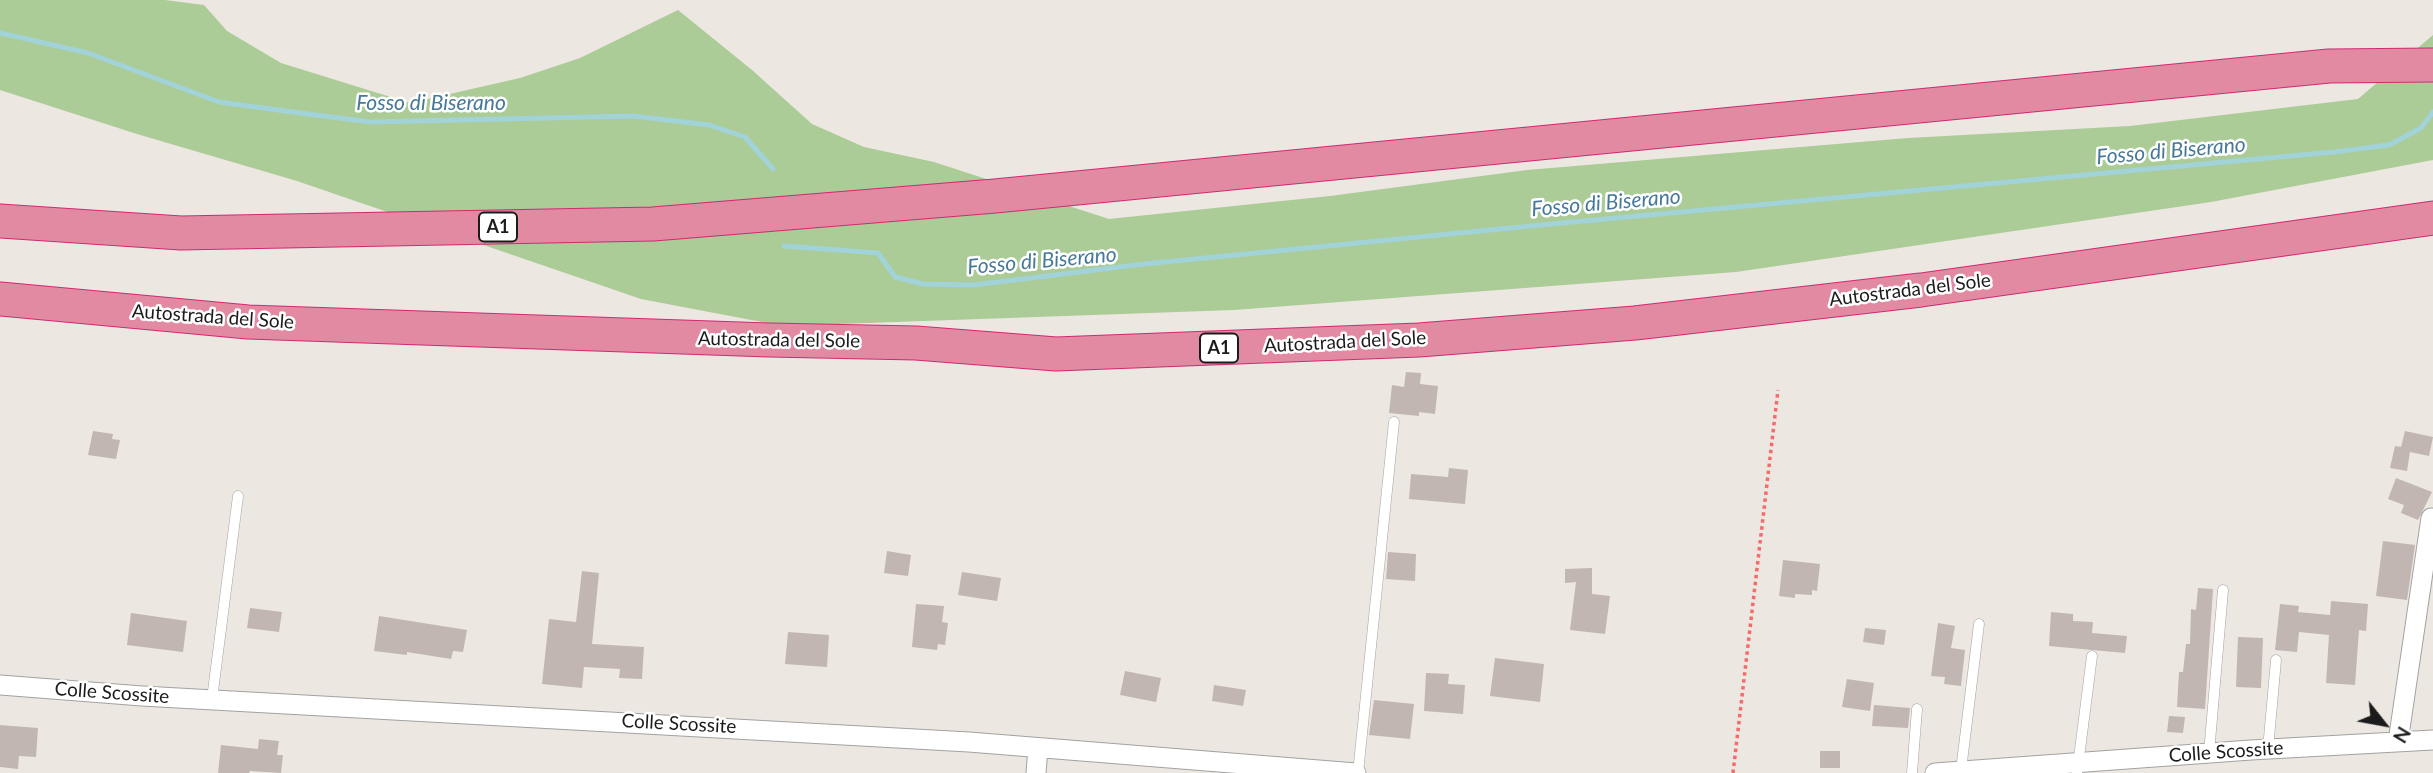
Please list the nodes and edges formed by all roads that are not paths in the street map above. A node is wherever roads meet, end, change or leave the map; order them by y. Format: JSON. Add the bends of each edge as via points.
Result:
{"nodes":[{"id":1,"x":2428,"y":65,"type":"edge"},
{"id":2,"x":2433,"y":218,"type":"edge"},
{"id":3,"x":0,"y":221,"type":"edge"},
{"id":4,"x":0,"y":299,"type":"edge"},
{"id":5,"x":1394,"y":422,"type":"dead end"},
{"id":6,"x":238,"y":496,"type":"dead end"},
{"id":7,"x":2431,"y":518,"type":"dead end"},
{"id":8,"x":2223,"y":590,"type":"dead end"},
{"id":9,"x":1979,"y":624,"type":"dead end"},
{"id":10,"x":2092,"y":656,"type":"dead end"},
{"id":11,"x":2276,"y":660,"type":"dead end"},
{"id":12,"x":0,"y":685,"type":"edge"},
{"id":13,"x":212,"y":699,"type":"junction"},
{"id":14,"x":1917,"y":709,"type":"dead end"},
{"id":15,"x":2433,"y":740,"type":"edge"},
{"id":16,"x":2398,"y":742,"type":"junction"},
{"id":17,"x":1038,"y":748,"type":"junction"},
{"id":18,"x":2268,"y":749,"type":"junction"},
{"id":19,"x":2209,"y":752,"type":"junction"},
{"id":20,"x":2077,"y":767,"type":"edge"},
{"id":21,"x":1961,"y":771,"type":"junction"},
{"id":22,"x":1036,"y":773,"type":"edge"},
{"id":23,"x":1357,"y":773,"type":"edge"},
{"id":24,"x":1912,"y":773,"type":"edge"},
{"id":25,"x":1935,"y":773,"type":"edge"}],
"edges":[{"from":1,"to":3,"type":"highway","number":"A1","via":[[2329,66],[995,196],[653,224],[181,233]]},
{"from":2,"to":4,"type":"highway","name":"Autostrada del Sole","number":"A1","via":[[1921,290],[1635,323],[1419,340],[1056,354],[916,343],[248,322]]},
{"from":5,"to":23,"type":"lane"},
{"from":6,"to":13,"type":"lane"},
{"from":7,"to":16,"type":"street"},
{"from":8,"to":19,"type":"lane"},
{"from":9,"to":21,"type":"lane"},
{"from":10,"to":20,"type":"lane"},
{"from":11,"to":18,"type":"lane"},
{"from":12,"to":13,"type":"street","name":"Colle Scossite"},
{"from":13,"to":17,"type":"street","name":"Colle Scossite"},
{"from":14,"to":24,"type":"lane"},
{"from":15,"to":16,"type":"street","name":"Colle Scossite"},
{"from":16,"to":18,"type":"street","name":"Colle Scossite"},
{"from":17,"to":22,"type":"street"},
{"from":17,"to":23,"type":"street","name":"Colle Scossite"},
{"from":18,"to":19,"type":"street","name":"Colle Scossite"},
{"from":19,"to":20,"type":"street","name":"Colle Scossite"},
{"from":20,"to":21,"type":"street","name":"Colle Scossite"},
{"from":21,"to":25,"type":"street","name":"Colle Scossite"}]}
